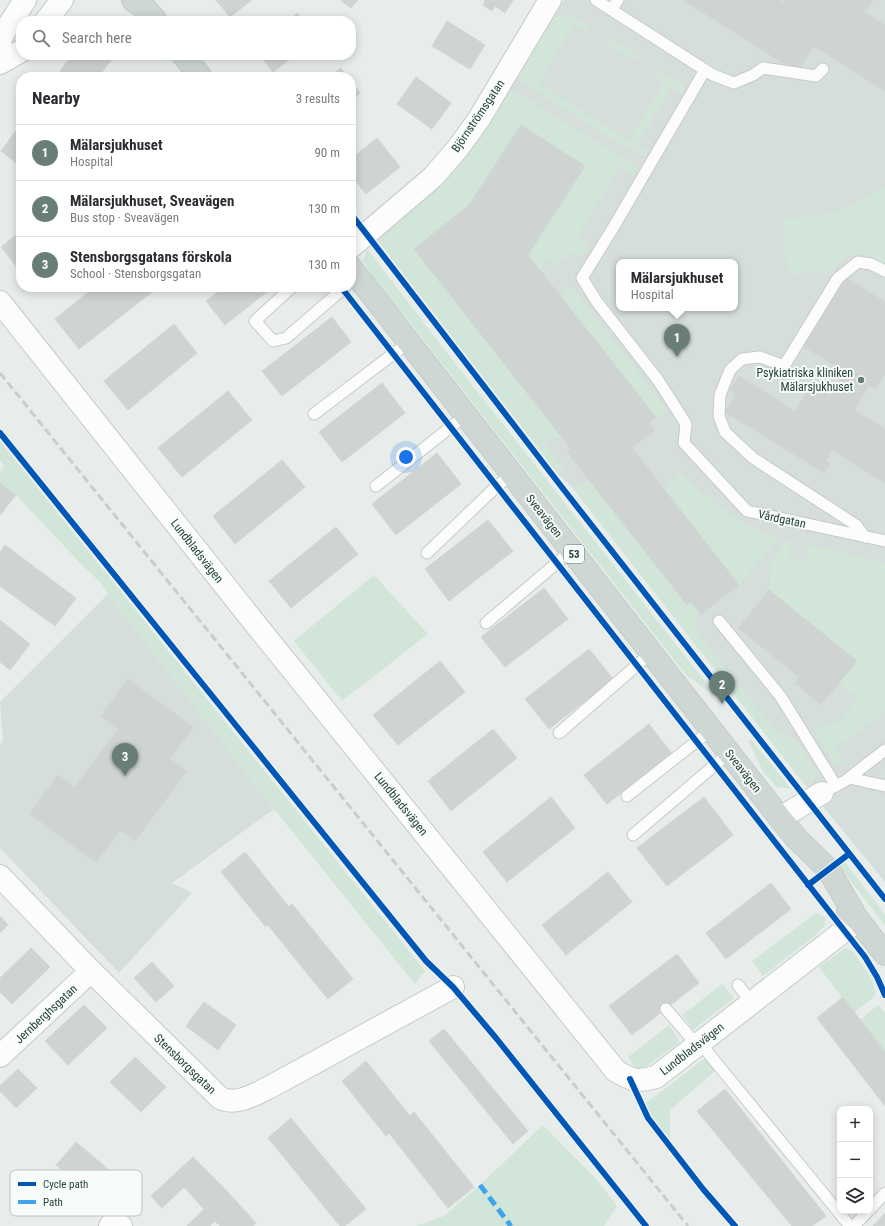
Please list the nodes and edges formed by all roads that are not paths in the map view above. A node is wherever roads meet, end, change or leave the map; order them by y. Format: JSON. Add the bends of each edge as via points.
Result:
{"nodes":[{"id":1,"x":25,"y":0,"type":"edge"},
{"id":2,"x":62,"y":0,"type":"edge"},
{"id":3,"x":550,"y":0,"type":"edge"},
{"id":4,"x":596,"y":0,"type":"edge"},
{"id":5,"x":618,"y":0,"type":"edge"},
{"id":6,"x":612,"y":10,"type":"junction"},
{"id":7,"x":50,"y":16,"type":"edge"},
{"id":8,"x":0,"y":42,"type":"edge"},
{"id":9,"x":16,"y":54,"type":"edge"},
{"id":10,"x":188,"y":60,"type":"edge"},
{"id":11,"x":0,"y":63,"type":"edge"},
{"id":12,"x":823,"y":69,"type":"dead end"},
{"id":13,"x":705,"y":70,"type":"junction"},
{"id":14,"x":198,"y":72,"type":"edge"},
{"id":15,"x":356,"y":243,"type":"edge"},
{"id":16,"x":885,"y":270,"type":"edge"},
{"id":17,"x":356,"y":284,"type":"edge"},
{"id":18,"x":287,"y":292,"type":"edge"},
{"id":19,"x":336,"y":292,"type":"edge"},
{"id":20,"x":0,"y":302,"type":"edge"},
{"id":21,"x":409,"y":342,"type":"junction"},
{"id":22,"x":314,"y":414,"type":"dead end"},
{"id":23,"x":466,"y":415,"type":"junction"},
{"id":24,"x":512,"y":474,"type":"junction"},
{"id":25,"x":376,"y":486,"type":"dead end"},
{"id":26,"x":865,"y":537,"type":"junction"},
{"id":27,"x":885,"y":541,"type":"edge"},
{"id":28,"x":571,"y":551,"type":"junction"},
{"id":29,"x":427,"y":553,"type":"dead end"},
{"id":30,"x":719,"y":621,"type":"dead end"},
{"id":31,"x":486,"y":622,"type":"dead end"},
{"id":32,"x":651,"y":653,"type":"junction"},
{"id":33,"x":711,"y":730,"type":"junction"},
{"id":34,"x":560,"y":733,"type":"dead end"},
{"id":35,"x":885,"y":750,"type":"edge"},
{"id":36,"x":729,"y":753,"type":"junction"},
{"id":37,"x":849,"y":778,"type":"junction"},
{"id":38,"x":885,"y":786,"type":"edge"},
{"id":39,"x":829,"y":790,"type":"junction"},
{"id":40,"x":627,"y":796,"type":"dead end"},
{"id":41,"x":780,"y":818,"type":"junction"},
{"id":42,"x":633,"y":835,"type":"dead end"},
{"id":43,"x":0,"y":876,"type":"edge"},
{"id":44,"x":858,"y":920,"type":"junction"},
{"id":45,"x":885,"y":954,"type":"edge"},
{"id":46,"x":91,"y":971,"type":"junction"},
{"id":47,"x":738,"y":985,"type":"dead end"},
{"id":48,"x":454,"y":987,"type":"dead end"},
{"id":49,"x":752,"y":1003,"type":"junction"},
{"id":50,"x":666,"y":1009,"type":"dead end"},
{"id":51,"x":699,"y":1044,"type":"junction"},
{"id":52,"x":0,"y":1056,"type":"edge"},
{"id":53,"x":885,"y":1193,"type":"edge"},
{"id":54,"x":873,"y":1206,"type":"edge"},
{"id":55,"x":865,"y":1214,"type":"edge"},
{"id":56,"x":110,"y":1226,"type":"edge"},
{"id":57,"x":121,"y":1226,"type":"edge"},
{"id":58,"x":850,"y":1226,"type":"edge"},
{"id":59,"x":854,"y":1226,"type":"edge"}],
"edges":[{"from":1,"to":8,"type":"street"},
{"from":2,"to":7,"type":"street"},
{"from":3,"to":15,"type":"street","name":"Björnströmsgatan","via":[[479,119],[458,148],[433,177]]},
{"from":4,"to":6,"type":"lane"},
{"from":5,"to":6,"type":"lane"},
{"from":6,"to":13,"type":"lane"},
{"from":9,"to":11,"type":"street"},
{"from":10,"to":14,"type":"main road"},
{"from":12,"to":13,"type":"lane","via":[[816,76],[764,68],[734,83]]},
{"from":13,"to":26,"type":"lane","name":"Vårdgatan","via":[[582,278],[597,302],[658,380],[686,424],[684,443],[747,511]]},
{"from":16,"to":26,"type":"lane","via":[[858,262],[838,278],[784,366],[760,357],[742,359],[730,370],[720,395],[719,416],[725,432],[737,444],[753,458],[856,525]]},
{"from":17,"to":21,"type":"main road","name":"Sveavägen","number":"53"},
{"from":18,"to":19,"type":"lane","via":[[255,321],[272,341],[286,338]]},
{"from":20,"to":51,"type":"street","name":"Lundbladsvägen","via":[[248,616],[616,1071],[630,1079],[644,1081],[656,1077]]},
{"from":21,"to":22,"type":"lane"},
{"from":21,"to":23,"type":"main road","name":"Sveavägen","number":"53"},
{"from":23,"to":24,"type":"main road","name":"Sveavägen","number":"53"},
{"from":23,"to":25,"type":"lane"},
{"from":24,"to":28,"type":"main road","name":"Sveavägen","number":"53"},
{"from":24,"to":29,"type":"lane"},
{"from":26,"to":27,"type":"lane","name":"Vårdgatan"},
{"from":28,"to":31,"type":"lane"},
{"from":28,"to":32,"type":"main road","name":"Sveavägen","number":"53"},
{"from":30,"to":39,"type":"lane","via":[[781,697]]},
{"from":32,"to":33,"type":"main road","name":"Sveavägen","number":"53"},
{"from":32,"to":34,"type":"lane"},
{"from":33,"to":36,"type":"main road","name":"Sveavägen","number":"53"},
{"from":33,"to":40,"type":"lane"},
{"from":35,"to":37,"type":"lane"},
{"from":36,"to":41,"type":"main road","name":"Sveavägen","number":"53"},
{"from":36,"to":42,"type":"lane"},
{"from":37,"to":38,"type":"lane"},
{"from":37,"to":39,"type":"lane"},
{"from":39,"to":41,"type":"street"},
{"from":41,"to":44,"type":"main road","name":"Sveavägen","number":"53","via":[[797,839],[828,869]]},
{"from":43,"to":46,"type":"street","name":"Stensborgsgatan"},
{"from":44,"to":45,"type":"main road","name":"Sveavägen","number":"53"},
{"from":44,"to":49,"type":"street","name":"Lundbladsvägen"},
{"from":46,"to":48,"type":"street","name":"Stensborgsgatan","via":[[220,1098],[226,1101],[241,1100],[270,1087]]},
{"from":46,"to":52,"type":"street","name":"Jernberghsgatan"},
{"from":47,"to":49,"type":"lane"},
{"from":49,"to":51,"type":"street","name":"Lundbladsvägen"},
{"from":50,"to":51,"type":"lane"},
{"from":51,"to":58,"type":"lane"},
{"from":53,"to":54,"type":"lane"},
{"from":55,"to":59,"type":"lane"},
{"from":56,"to":57,"type":"street","via":[[114,1221]]}]}
